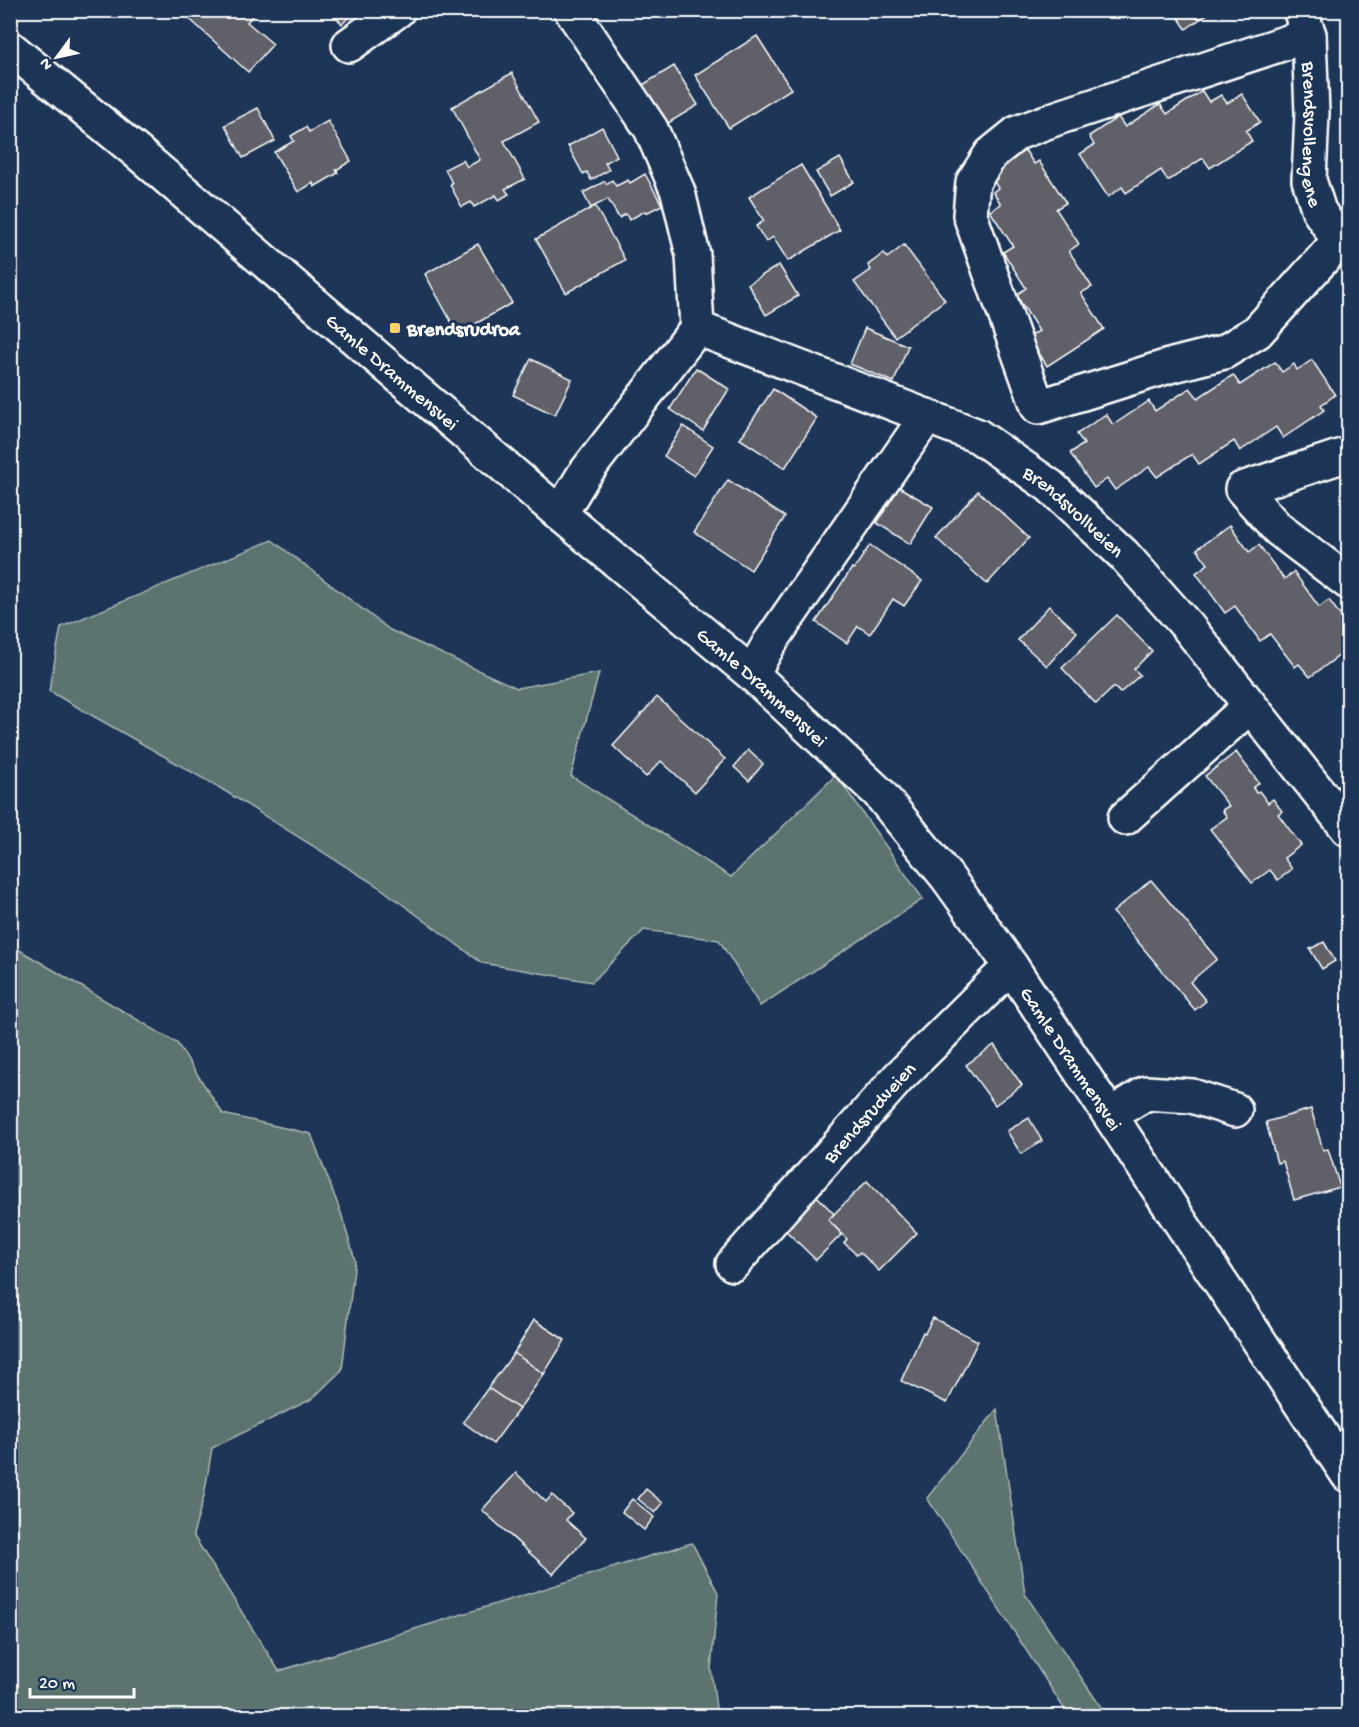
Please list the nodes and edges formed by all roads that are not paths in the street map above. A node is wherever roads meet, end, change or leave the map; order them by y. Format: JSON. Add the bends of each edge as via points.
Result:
{"nodes":[{"id":1,"x":398,"y":10,"type":"edge"},
{"id":2,"x":571,"y":10,"type":"edge"},
{"id":3,"x":1304,"y":23,"type":"edge"},
{"id":4,"x":349,"y":45,"type":"dead end"},
{"id":5,"x":10,"y":48,"type":"edge"},
{"id":6,"x":1344,"y":244,"type":"edge"},
{"id":7,"x":697,"y":328,"type":"junction"},
{"id":8,"x":927,"y":416,"type":"junction"},
{"id":9,"x":1348,"y":454,"type":"edge"},
{"id":10,"x":560,"y":514,"type":"junction"},
{"id":11,"x":1348,"y":582,"type":"edge"},
{"id":12,"x":752,"y":674,"type":"junction"},
{"id":13,"x":1250,"y":706,"type":"junction"},
{"id":14,"x":1125,"y":818,"type":"dead end"},
{"id":15,"x":1348,"y":829,"type":"edge"},
{"id":16,"x":1011,"y":966,"type":"junction"},
{"id":17,"x":1235,"y":1110,"type":"dead end"},
{"id":18,"x":1110,"y":1115,"type":"junction"},
{"id":19,"x":733,"y":1264,"type":"dead end"},
{"id":20,"x":1348,"y":1475,"type":"edge"}],
"edges":[{"from":1,"to":4,"type":"street"},
{"from":2,"to":7,"type":"street","via":[[651,129],[678,192],[693,255]]},
{"from":3,"to":6,"type":"street","name":"Brendsvollengene","via":[[1312,113],[1309,180],[1319,211]]},
{"from":3,"to":6,"type":"street","via":[[1017,133],[991,153],[973,182],[970,215],[1038,407],[1224,352],[1257,332]]},
{"from":5,"to":10,"type":"street","name":"Gamle Drammensvei"},
{"from":7,"to":8,"type":"street","name":"Brendsvollveien"},
{"from":7,"to":10,"type":"street","via":[[583,476]]},
{"from":8,"to":12,"type":"street"},
{"from":8,"to":13,"type":"street","name":"Brendsvollveien","via":[[978,436],[1050,486],[1124,555],[1188,627]]},
{"from":9,"to":11,"type":"street","via":[[1242,489],[1278,529]]},
{"from":10,"to":12,"type":"street","name":"Gamle Drammensvei"},
{"from":12,"to":16,"type":"street","name":"Gamle Drammensvei","via":[[879,793],[947,877]]},
{"from":13,"to":14,"type":"street"},
{"from":13,"to":15,"type":"street","name":"Brendsvollveien"},
{"from":16,"to":18,"type":"street","name":"Gamle Drammensvei"},
{"from":16,"to":19,"type":"street","name":"Brendsrudveien","via":[[899,1077]]},
{"from":17,"to":18,"type":"street","via":[[1192,1096],[1146,1093]]},
{"from":18,"to":20,"type":"street","name":"Gamle Drammensvei"}]}
